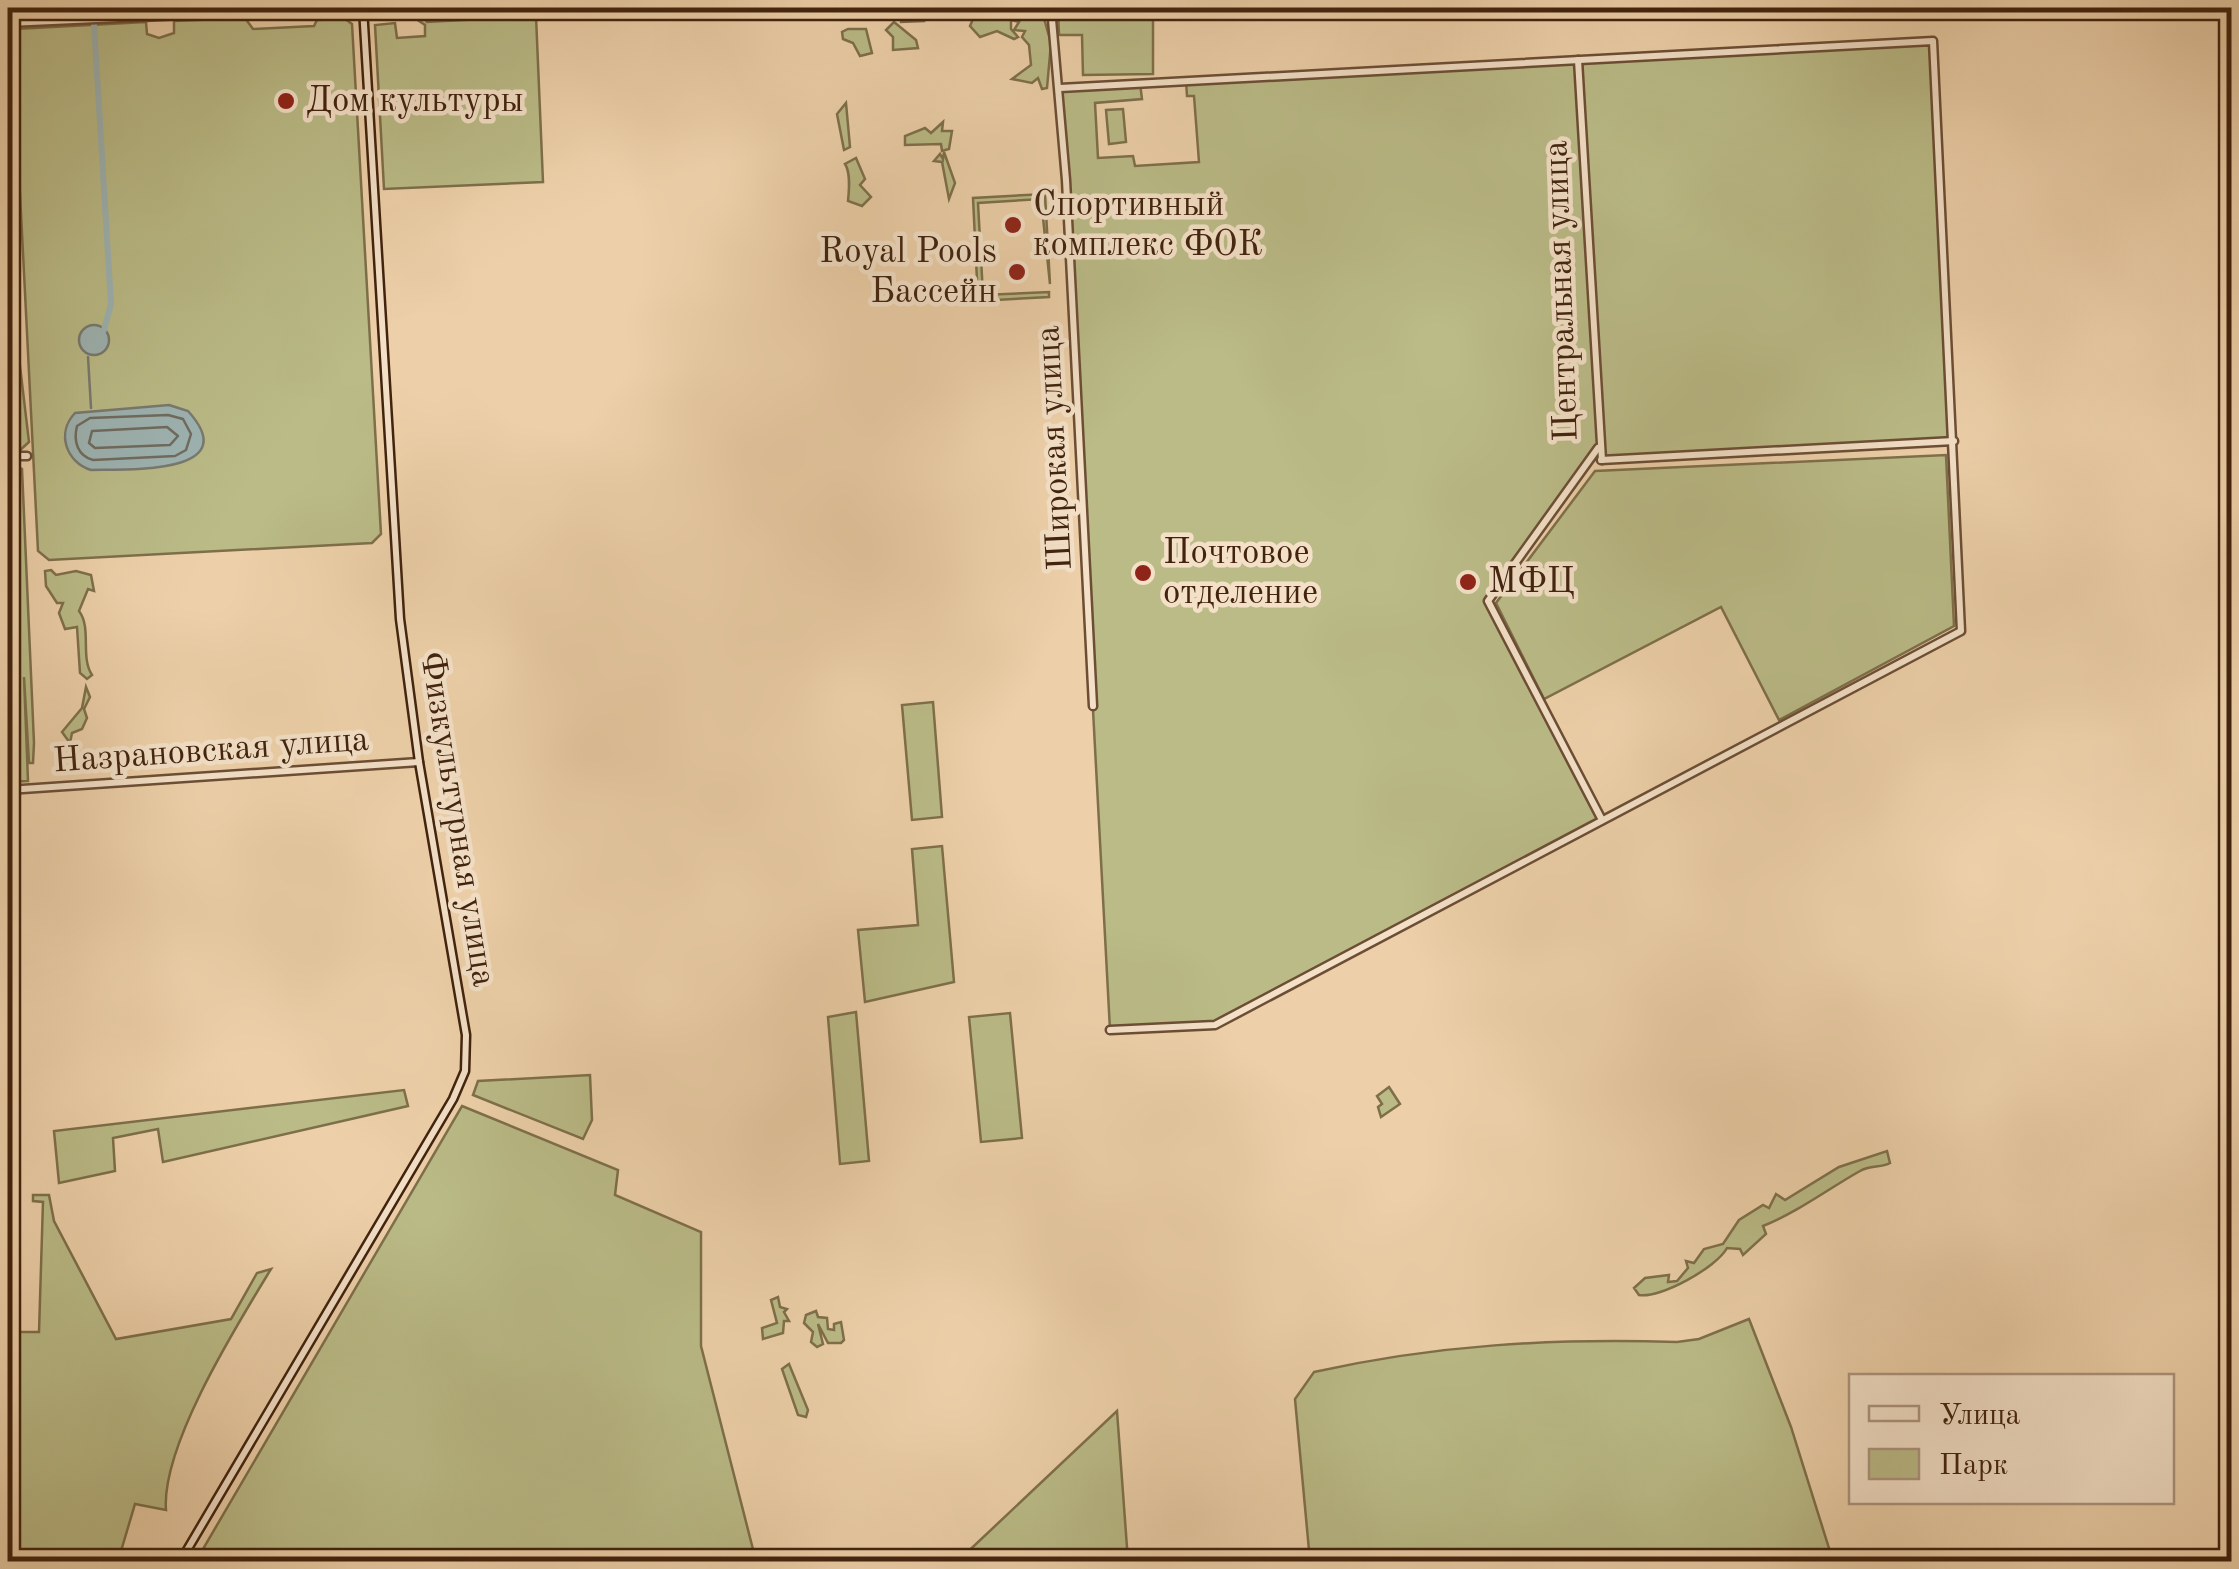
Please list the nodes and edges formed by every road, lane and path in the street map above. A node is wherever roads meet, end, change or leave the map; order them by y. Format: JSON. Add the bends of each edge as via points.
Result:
{"nodes":[{"id":1,"x":338,"y":8,"type":"edge"},
{"id":2,"x":364,"y":8,"type":"edge"},
{"id":3,"x":1050,"y":8,"type":"edge"},
{"id":4,"x":8,"y":24,"type":"edge"},
{"id":5,"x":1578,"y":60,"type":"junction"},
{"id":6,"x":1060,"y":88,"type":"junction"},
{"id":7,"x":1954,"y":441,"type":"junction"},
{"id":8,"x":1598,"y":448,"type":"junction"},
{"id":9,"x":8,"y":456,"type":"edge"},
{"id":10,"x":27,"y":456,"type":"dead end"},
{"id":11,"x":1589,"y":460,"type":"junction"},
{"id":12,"x":1602,"y":460,"type":"junction"},
{"id":13,"x":1093,"y":706,"type":"dead end"},
{"id":14,"x":419,"y":762,"type":"junction"},
{"id":15,"x":8,"y":790,"type":"edge"},
{"id":16,"x":1602,"y":820,"type":"junction"},
{"id":17,"x":1110,"y":1030,"type":"dead end"},
{"id":18,"x":180,"y":1562,"type":"edge"}],
"edges":[{"from":1,"to":4,"type":"street"},
{"from":2,"to":14,"type":"street","name":"Физкультурная улица","via":[[400,619]]},
{"from":3,"to":6,"type":"street","name":"Широкая улица"},
{"from":5,"to":6,"type":"street"},
{"from":5,"to":7,"type":"street","via":[[1933,41]]},
{"from":5,"to":8,"type":"street","name":"Центральная улица"},
{"from":6,"to":13,"type":"street","name":"Широкая улица"},
{"from":7,"to":12,"type":"street"},
{"from":7,"to":16,"type":"street","via":[[1961,630]]},
{"from":8,"to":11,"type":"street","name":"Центральная улица"},
{"from":8,"to":12,"type":"street"},
{"from":9,"to":10,"type":"street"},
{"from":11,"to":12,"type":"street"},
{"from":11,"to":16,"type":"street","name":"Центральная улица","via":[[1488,601]]},
{"from":14,"to":15,"type":"street","name":"Назрановская улица"},
{"from":14,"to":18,"type":"street","name":"Физкультурная улица","via":[[462,1007],[465,1071]]},
{"from":16,"to":17,"type":"street","via":[[1215,1025]]}]}
